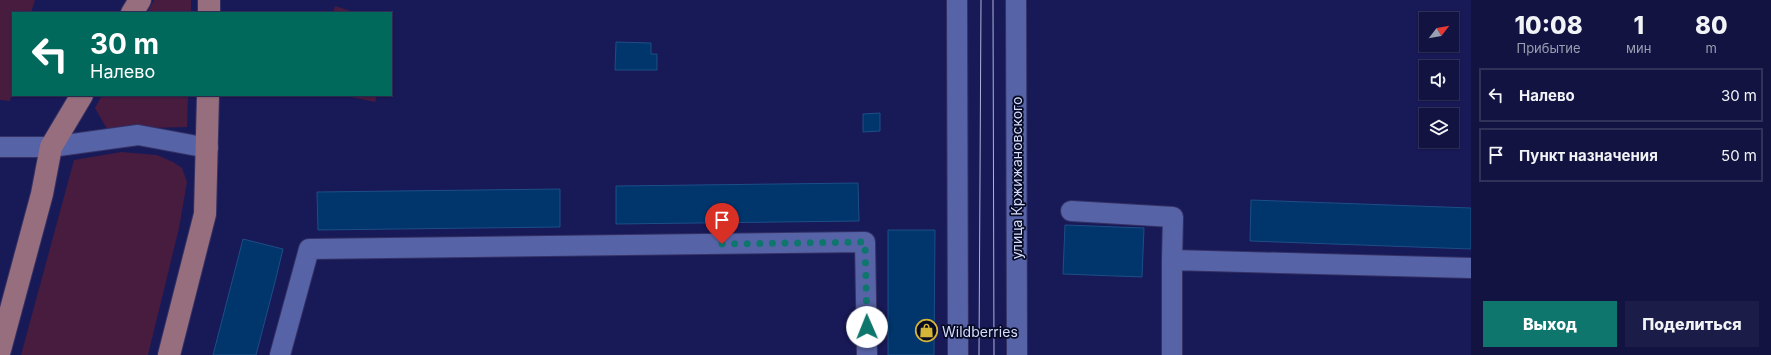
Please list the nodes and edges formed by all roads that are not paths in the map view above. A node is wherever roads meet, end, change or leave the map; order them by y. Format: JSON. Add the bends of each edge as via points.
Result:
{"nodes":[{"id":1,"x":140,"y":0,"type":"edge"},
{"id":2,"x":209,"y":0,"type":"edge"},
{"id":3,"x":957,"y":0,"type":"edge"},
{"id":4,"x":1016,"y":0,"type":"edge"},
{"id":5,"x":133,"y":12,"type":"edge"},
{"id":6,"x":209,"y":12,"type":"edge"},
{"id":7,"x":81,"y":96,"type":"edge"},
{"id":8,"x":208,"y":96,"type":"edge"},
{"id":9,"x":0,"y":147,"type":"edge"},
{"id":10,"x":51,"y":147,"type":"junction"},
{"id":11,"x":208,"y":148,"type":"junction"},
{"id":12,"x":1071,"y":211,"type":"dead end"},
{"id":13,"x":1172,"y":260,"type":"junction"},
{"id":14,"x":1471,"y":268,"type":"edge"},
{"id":15,"x":0,"y":350,"type":"edge"},
{"id":16,"x":169,"y":355,"type":"edge"},
{"id":17,"x":280,"y":355,"type":"edge"},
{"id":18,"x":867,"y":355,"type":"edge"},
{"id":19,"x":958,"y":355,"type":"edge"},
{"id":20,"x":1017,"y":355,"type":"edge"},
{"id":21,"x":1172,"y":355,"type":"edge"}],
"edges":[{"from":1,"to":5,"type":"main road"},
{"from":2,"to":6,"type":"main road"},
{"from":3,"to":19,"type":"street"},
{"from":4,"to":20,"type":"street","name":"улица Кржижановского"},
{"from":7,"to":10,"type":"main road"},
{"from":8,"to":11,"type":"main road"},
{"from":9,"to":10,"type":"street"},
{"from":10,"to":11,"type":"street","via":[[138,135]]},
{"from":10,"to":15,"type":"main road","via":[[42,194]]},
{"from":11,"to":16,"type":"main road","via":[[205,214]]},
{"from":12,"to":13,"type":"street","via":[[1172,217]]},
{"from":13,"to":14,"type":"street"},
{"from":13,"to":21,"type":"street"},
{"from":17,"to":18,"type":"street","via":[[309,249],[865,242]]}]}
